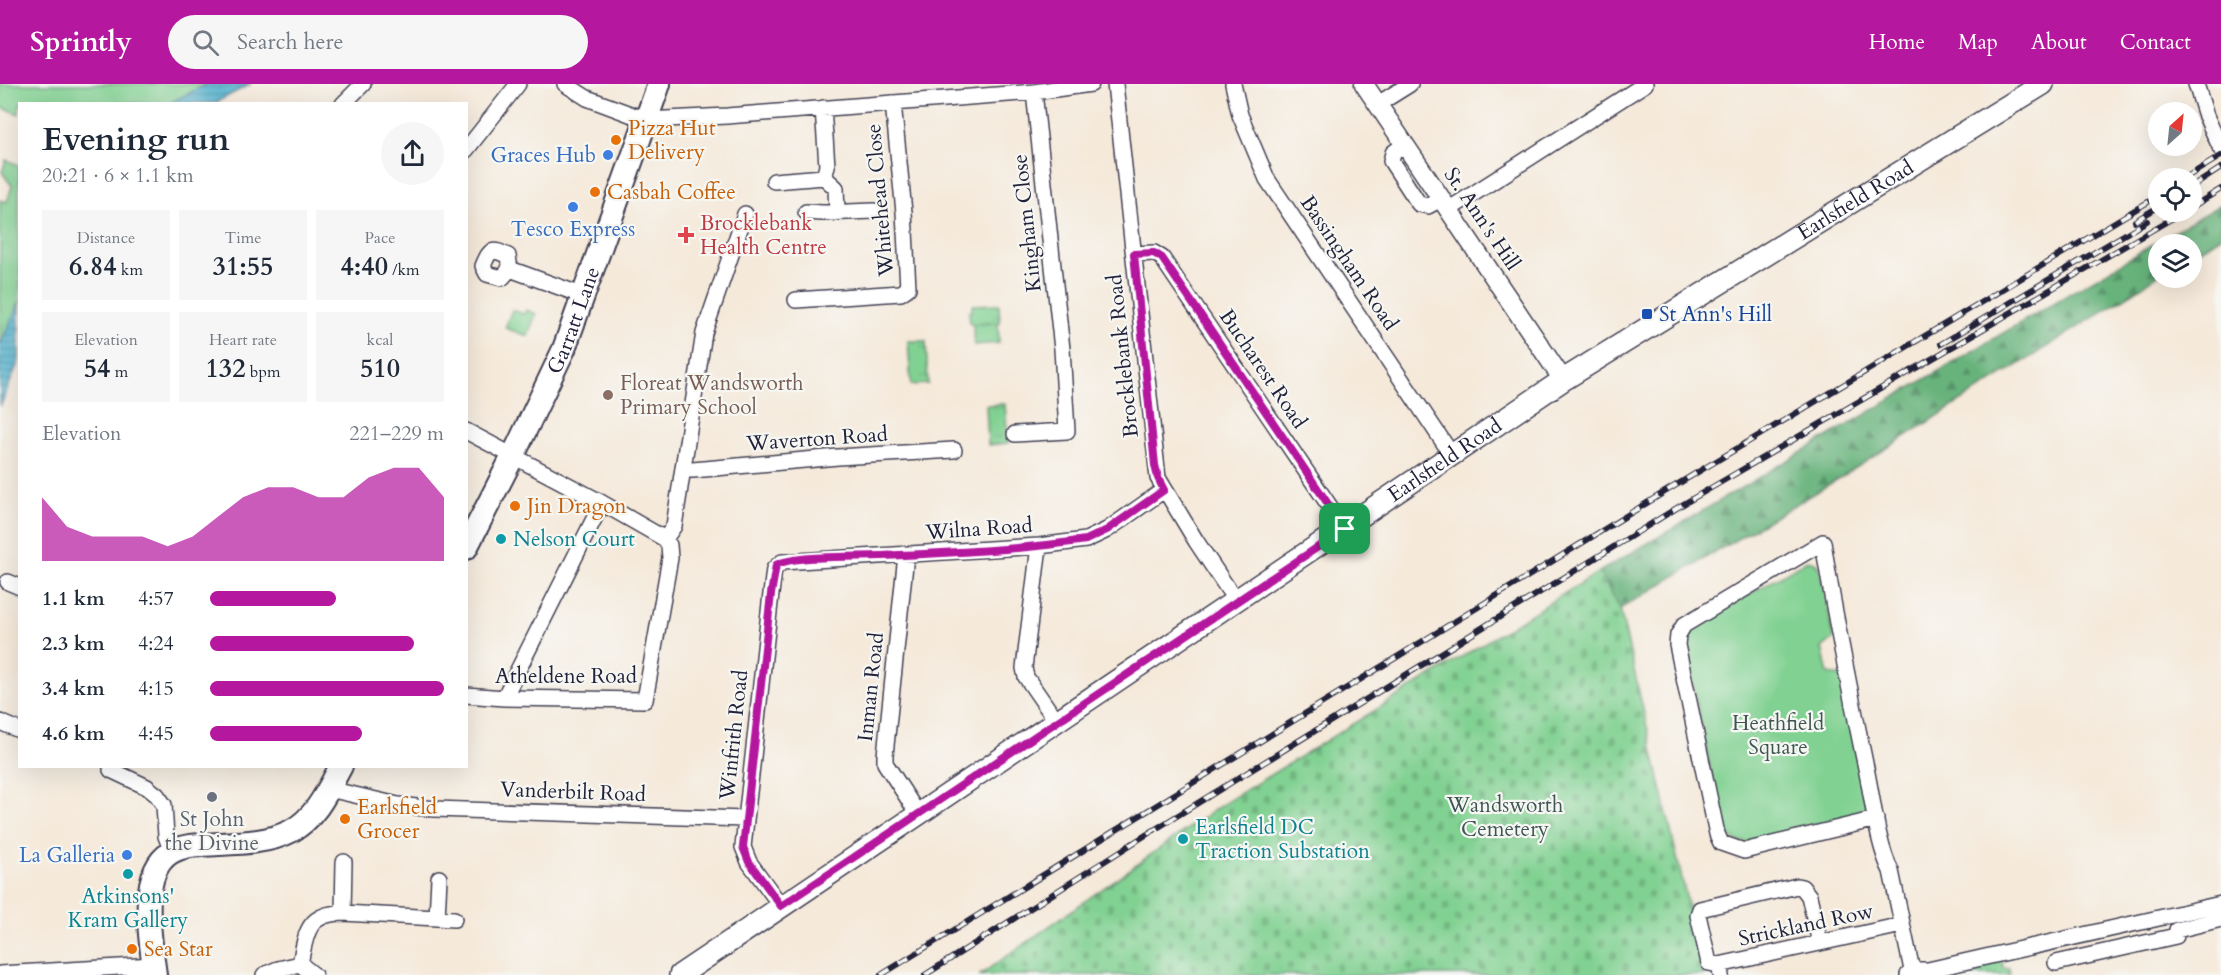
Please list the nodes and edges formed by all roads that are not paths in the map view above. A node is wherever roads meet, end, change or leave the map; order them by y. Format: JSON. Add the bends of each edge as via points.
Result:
{"nodes":[{"id":1,"x":363,"y":84,"type":"edge"},
{"id":2,"x":518,"y":84,"type":"edge"},
{"id":3,"x":565,"y":84,"type":"edge"},
{"id":4,"x":659,"y":84,"type":"edge"},
{"id":5,"x":1091,"y":84,"type":"edge"},
{"id":6,"x":1115,"y":84,"type":"edge"},
{"id":7,"x":1233,"y":84,"type":"edge"},
{"id":8,"x":1364,"y":84,"type":"edge"},
{"id":9,"x":1410,"y":84,"type":"edge"},
{"id":10,"x":1645,"y":84,"type":"edge"},
{"id":11,"x":2043,"y":84,"type":"edge"},
{"id":12,"x":2196,"y":84,"type":"edge"},
{"id":13,"x":1034,"y":92,"type":"junction"},
{"id":14,"x":345,"y":102,"type":"edge"},
{"id":15,"x":893,"y":103,"type":"junction"},
{"id":16,"x":1378,"y":104,"type":"junction"},
{"id":17,"x":823,"y":108,"type":"junction"},
{"id":18,"x":646,"y":120,"type":"junction"},
{"id":19,"x":2219,"y":145,"type":"edge"},
{"id":20,"x":468,"y":147,"type":"edge"},
{"id":21,"x":824,"y":177,"type":"junction"},
{"id":22,"x":774,"y":181,"type":"dead end"},
{"id":23,"x":1445,"y":204,"type":"junction"},
{"id":24,"x":874,"y":211,"type":"dead end"},
{"id":25,"x":807,"y":212,"type":"dead end"},
{"id":26,"x":837,"y":213,"type":"junction"},
{"id":27,"x":745,"y":214,"type":"dead end"},
{"id":28,"x":1134,"y":254,"type":"junction"},
{"id":29,"x":510,"y":269,"type":"dead end"},
{"id":30,"x":584,"y":296,"type":"junction"},
{"id":31,"x":796,"y":300,"type":"dead end"},
{"id":32,"x":1563,"y":380,"type":"junction"},
{"id":33,"x":468,"y":432,"type":"edge"},
{"id":34,"x":1015,"y":434,"type":"dead end"},
{"id":35,"x":954,"y":450,"type":"dead end"},
{"id":36,"x":1452,"y":455,"type":"junction"},
{"id":37,"x":513,"y":456,"type":"junction"},
{"id":38,"x":684,"y":469,"type":"junction"},
{"id":39,"x":1164,"y":490,"type":"junction"},
{"id":40,"x":602,"y":503,"type":"junction"},
{"id":41,"x":473,"y":520,"type":"edge"},
{"id":42,"x":1345,"y":529,"type":"junction"},
{"id":43,"x":665,"y":539,"type":"junction"},
{"id":44,"x":468,"y":540,"type":"edge"},
{"id":45,"x":1039,"y":546,"type":"junction"},
{"id":46,"x":906,"y":555,"type":"junction"},
{"id":47,"x":782,"y":562,"type":"joint"},
{"id":48,"x":1236,"y":601,"type":"junction"},
{"id":49,"x":468,"y":695,"type":"edge"},
{"id":50,"x":504,"y":698,"type":"junction"},
{"id":51,"x":0,"y":722,"type":"edge"},
{"id":52,"x":1057,"y":722,"type":"junction"},
{"id":53,"x":18,"y":730,"type":"edge"},
{"id":54,"x":340,"y":768,"type":"edge"},
{"id":55,"x":111,"y":770,"type":"dead end"},
{"id":56,"x":329,"y":789,"type":"junction"},
{"id":57,"x":918,"y":814,"type":"junction"},
{"id":58,"x":745,"y":819,"type":"junction"},
{"id":59,"x":1876,"y":819,"type":"junction"},
{"id":60,"x":171,"y":852,"type":"junction"},
{"id":61,"x":344,"y":862,"type":"dead end"},
{"id":62,"x":439,"y":878,"type":"dead end"},
{"id":63,"x":2221,"y":904,"type":"edge"},
{"id":64,"x":781,"y":906,"type":"junction"},
{"id":65,"x":343,"y":913,"type":"junction"},
{"id":66,"x":437,"y":918,"type":"junction"},
{"id":67,"x":454,"y":919,"type":"dead end"},
{"id":68,"x":2221,"y":919,"type":"edge"},
{"id":69,"x":1902,"y":925,"type":"junction"},
{"id":70,"x":1820,"y":943,"type":"junction"},
{"id":71,"x":2055,"y":963,"type":"edge"},
{"id":72,"x":300,"y":964,"type":"junction"},
{"id":73,"x":154,"y":970,"type":"edge"},
{"id":74,"x":1720,"y":970,"type":"edge"},
{"id":75,"x":1910,"y":972,"type":"edge"},
{"id":76,"x":0,"y":974,"type":"edge"},
{"id":77,"x":264,"y":975,"type":"edge"},
{"id":78,"x":314,"y":975,"type":"edge"},
{"id":79,"x":680,"y":975,"type":"edge"}],
"edges":[{"from":1,"to":14,"type":"street"},
{"from":2,"to":20,"type":"street"},
{"from":3,"to":18,"type":"street","via":[[587,98]]},
{"from":4,"to":18,"type":"main road","name":"Garratt Lane"},
{"from":5,"to":13,"type":"street"},
{"from":6,"to":28,"type":"street","name":"Brocklebank Road"},
{"from":7,"to":36,"type":"street","name":"Bassingham Road","via":[[1240,115],[1267,179]]},
{"from":8,"to":16,"type":"street","name":"St. Ann's Hill"},
{"from":9,"to":16,"type":"street"},
{"from":10,"to":23,"type":"street"},
{"from":11,"to":32,"type":"main road","name":"Earlsfield Road"},
{"from":12,"to":19,"type":"street"},
{"from":13,"to":15,"type":"street"},
{"from":13,"to":34,"type":"street","name":"Kingham Close","via":[[1067,431]]},
{"from":15,"to":17,"type":"street"},
{"from":15,"to":31,"type":"street","name":"Whitehead Close","via":[[908,288],[901,293]]},
{"from":16,"to":23,"type":"street","name":"St. Ann's Hill"},
{"from":17,"to":18,"type":"street"},
{"from":17,"to":21,"type":"street","via":[[827,166]]},
{"from":18,"to":30,"type":"main road","name":"Garratt Lane"},
{"from":21,"to":22,"type":"street"},
{"from":21,"to":26,"type":"street","via":[[836,188]]},
{"from":23,"to":32,"type":"street","name":"St. Ann's Hill"},
{"from":24,"to":26,"type":"street"},
{"from":25,"to":26,"type":"street"},
{"from":27,"to":38,"type":"street","name":"Atheldene Road","via":[[705,333]]},
{"from":28,"to":39,"type":"street","name":"Brocklebank Road","via":[[1155,465]]},
{"from":28,"to":42,"type":"street","name":"Bucharest Road","via":[[1154,253],[1162,258]]},
{"from":29,"to":30,"type":"street"},
{"from":30,"to":37,"type":"main road","name":"Garratt Lane","via":[[564,349]]},
{"from":32,"to":36,"type":"main road","name":"Earlsfield Road"},
{"from":33,"to":37,"type":"street"},
{"from":35,"to":38,"type":"street","name":"Waverton Road"},
{"from":36,"to":42,"type":"main road","name":"Earlsfield Road"},
{"from":37,"to":40,"type":"street"},
{"from":37,"to":41,"type":"main road","name":"Garratt Lane"},
{"from":38,"to":43,"type":"street","name":"Atheldene Road","via":[[674,526]]},
{"from":39,"to":45,"type":"street","name":"Wilna Road","via":[[1086,540]]},
{"from":39,"to":48,"type":"street","name":"Brocklebank Road"},
{"from":40,"to":43,"type":"street"},
{"from":40,"to":50,"type":"street"},
{"from":41,"to":44,"type":"main road","name":"Garratt Lane"},
{"from":42,"to":48,"type":"main road","name":"Earlsfield Road"},
{"from":43,"to":50,"type":"street","name":"Atheldene Road","via":[[670,558],[645,700]]},
{"from":45,"to":46,"type":"street","name":"Wilna Road"},
{"from":45,"to":52,"type":"street","via":[[1024,668]]},
{"from":46,"to":47,"type":"street","name":"Wilna Road"},
{"from":46,"to":57,"type":"street","name":"Inman Road","via":[[885,763]]},
{"from":47,"to":58,"type":"street","name":"Winfrith Road","via":[[776,565],[773,577]]},
{"from":48,"to":52,"type":"main road","name":"Earlsfield Road"},
{"from":49,"to":50,"type":"street","name":"Atheldene Road"},
{"from":51,"to":53,"type":"street"},
{"from":52,"to":57,"type":"main road","name":"Earlsfield Road"},
{"from":54,"to":56,"type":"main road"},
{"from":55,"to":60,"type":"street","via":[[147,788],[165,805]]},
{"from":56,"to":58,"type":"street","name":"Vanderbilt Road","via":[[435,809]]},
{"from":56,"to":60,"type":"main road","via":[[315,811],[291,831],[248,843],[187,847]]},
{"from":57,"to":64,"type":"main road","name":"Earlsfield Road"},
{"from":58,"to":64,"type":"street","name":"Winfrith Road","via":[[743,847],[749,862]]},
{"from":59,"to":59,"type":"street","via":[[1744,851],[1722,843],[1716,834],[1677,645],[1684,626],[1823,542]]},
{"from":59,"to":69,"type":"street"},
{"from":60,"to":73,"type":"main road","via":[[160,863],[150,887]]},
{"from":61,"to":65,"type":"street"},
{"from":62,"to":66,"type":"street"},
{"from":63,"to":75,"type":"street"},
{"from":64,"to":79,"type":"main road","name":"Earlsfield Road"},
{"from":65,"to":66,"type":"street"},
{"from":65,"to":72,"type":"street","via":[[322,916],[310,926]]},
{"from":66,"to":67,"type":"street"},
{"from":68,"to":71,"type":"street","via":[[2177,930],[2176,936]]},
{"from":69,"to":70,"type":"street","name":"Strickland Row"},
{"from":69,"to":75,"type":"street"},
{"from":70,"to":74,"type":"street","name":"Strickland Row"},
{"from":70,"to":74,"type":"street","via":[[1807,891],[1797,886],[1700,909],[1709,963]]},
{"from":72,"to":77,"type":"street"},
{"from":72,"to":78,"type":"street"},
{"from":73,"to":76,"type":"street"}]}
